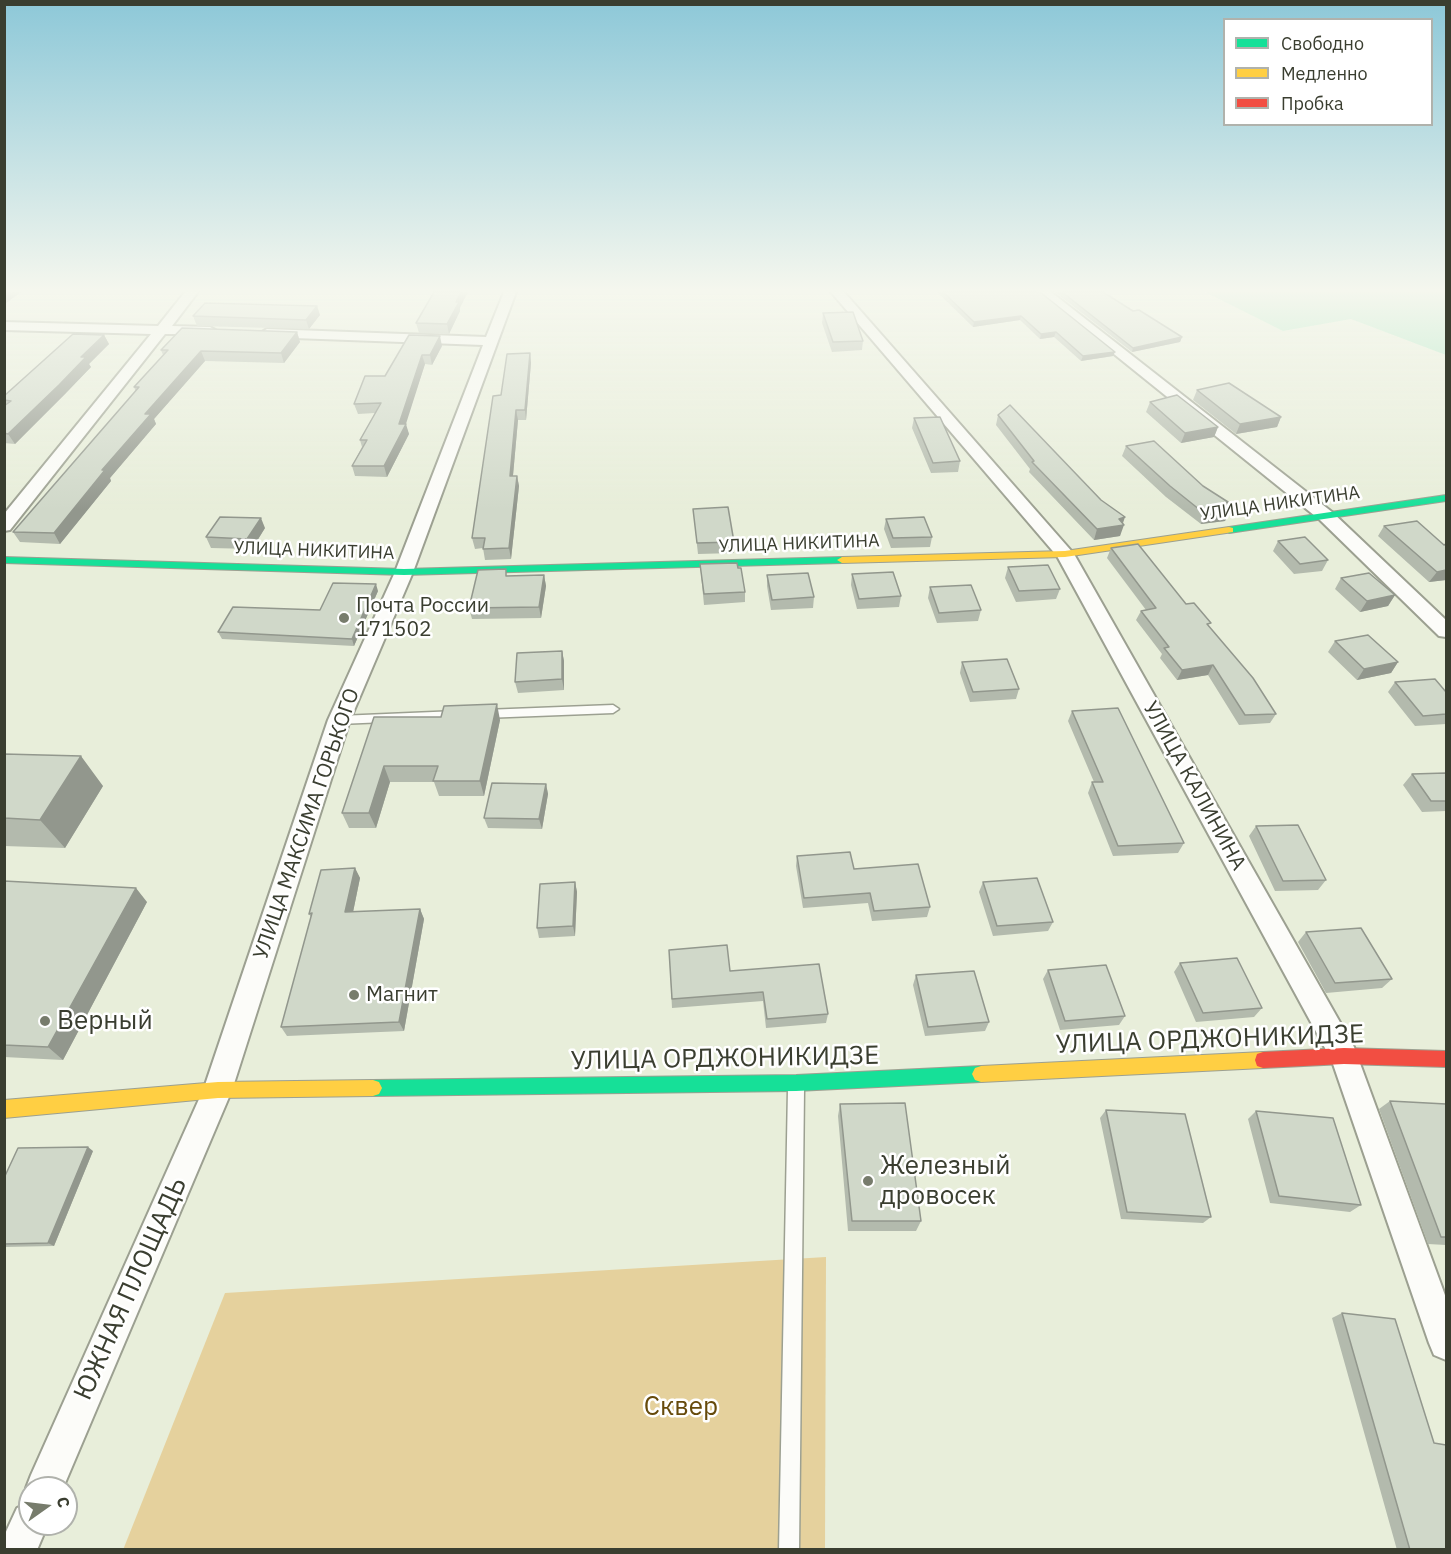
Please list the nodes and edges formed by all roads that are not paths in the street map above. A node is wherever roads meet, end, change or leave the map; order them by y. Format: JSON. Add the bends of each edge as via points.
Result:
{"nodes":[{"id":1,"x":134,"y":365,"type":"edge"},
{"id":2,"x":484,"y":365,"type":"edge"},
{"id":3,"x":900,"y":365,"type":"edge"},
{"id":4,"x":1135,"y":365,"type":"edge"},
{"id":5,"x":1446,"y":498,"type":"edge"},
{"id":6,"x":1326,"y":516,"type":"junction"},
{"id":7,"x":4,"y":526,"type":"edge"},
{"id":8,"x":1065,"y":554,"type":"junction"},
{"id":9,"x":4,"y":560,"type":"edge"},
{"id":10,"x":404,"y":572,"type":"junction"},
{"id":11,"x":1446,"y":631,"type":"edge"},
{"id":12,"x":614,"y":709,"type":"dead end"},
{"id":13,"x":339,"y":720,"type":"junction"},
{"id":14,"x":1344,"y":1056,"type":"junction"},
{"id":15,"x":1446,"y":1059,"type":"edge"},
{"id":16,"x":796,"y":1083,"type":"junction"},
{"id":17,"x":218,"y":1090,"type":"junction"},
{"id":18,"x":4,"y":1109,"type":"edge"},
{"id":19,"x":1446,"y":1343,"type":"edge"},
{"id":20,"x":49,"y":1476,"type":"edge"},
{"id":21,"x":24,"y":1536,"type":"edge"},
{"id":22,"x":18,"y":1550,"type":"edge"},
{"id":23,"x":789,"y":1550,"type":"edge"}],
"edges":[{"from":1,"to":7,"type":"street"},
{"from":2,"to":10,"type":"street","name":"УЛИЦА МАКСИМА ГОРЬКОГО"},
{"from":3,"to":8,"type":"street","name":"УЛИЦА КАЛИНИНА"},
{"from":4,"to":6,"type":"street"},
{"from":5,"to":6,"type":"street","name":"УЛИЦА НИКИТИНА"},
{"from":6,"to":8,"type":"street","name":"УЛИЦА НИКИТИНА"},
{"from":6,"to":11,"type":"street"},
{"from":8,"to":10,"type":"street","name":"УЛИЦА НИКИТИНА"},
{"from":8,"to":14,"type":"street","name":"УЛИЦА КАЛИНИНА"},
{"from":9,"to":10,"type":"street","name":"УЛИЦА НИКИТИНА"},
{"from":10,"to":13,"type":"street","name":"УЛИЦА МАКСИМА ГОРЬКОГО"},
{"from":12,"to":13,"type":"lane"},
{"from":13,"to":17,"type":"street","name":"УЛИЦА МАКСИМА ГОРЬКОГО"},
{"from":14,"to":15,"type":"street","name":"УЛИЦА ОРДЖОНИКИДЗЕ"},
{"from":14,"to":16,"type":"street","name":"УЛИЦА ОРДЖОНИКИДЗЕ"},
{"from":14,"to":19,"type":"street","name":"УЛИЦА КАЛИНИНА"},
{"from":16,"to":17,"type":"street","name":"УЛИЦА ОРДЖОНИКИДЗЕ"},
{"from":16,"to":23,"type":"lane"},
{"from":17,"to":18,"type":"street","name":"УЛИЦА ОРДЖОНИКИДЗЕ"},
{"from":17,"to":20,"type":"street","name":"ЮЖНАЯ ПЛОЩАДЬ"},
{"from":21,"to":22,"type":"street"}]}
